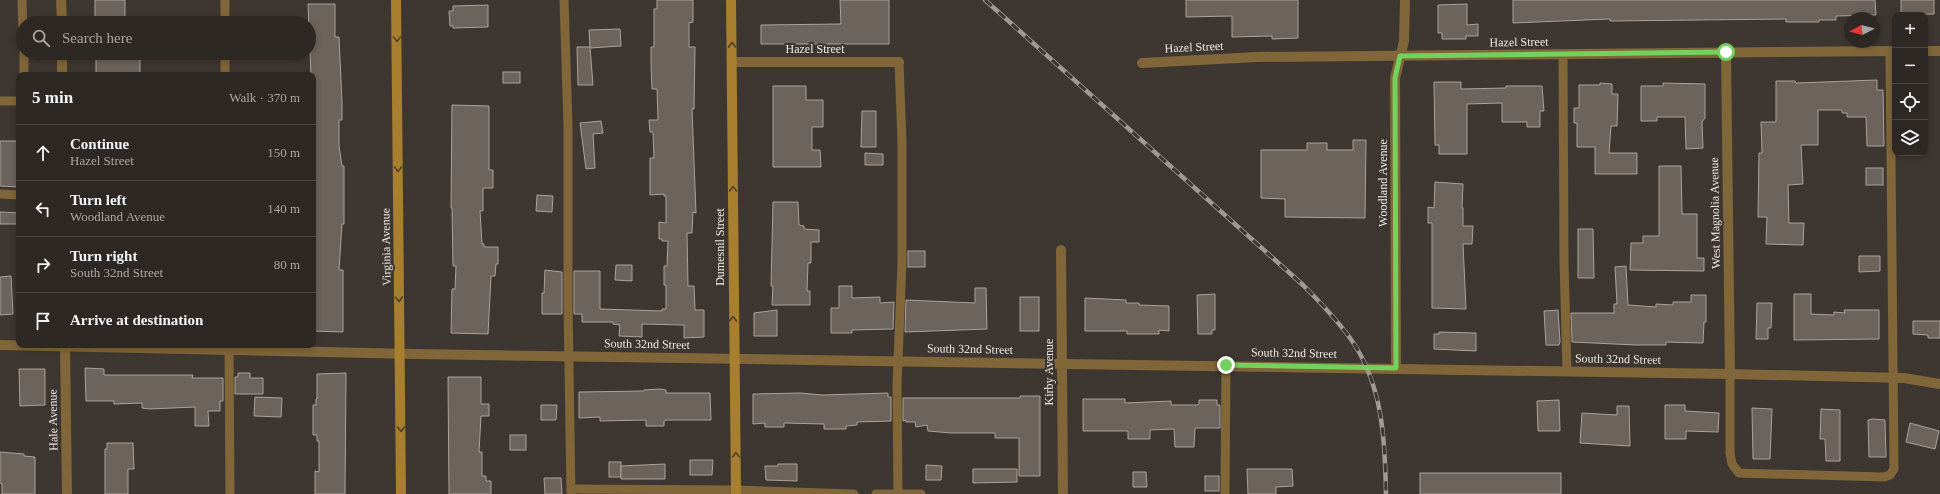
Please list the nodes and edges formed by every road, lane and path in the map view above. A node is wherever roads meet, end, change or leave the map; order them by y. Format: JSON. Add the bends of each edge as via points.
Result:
{"nodes":[{"id":1,"x":22,"y":0,"type":"edge"},
{"id":2,"x":61,"y":0,"type":"edge"},
{"id":3,"x":225,"y":0,"type":"edge"},
{"id":4,"x":396,"y":0,"type":"edge"},
{"id":5,"x":564,"y":0,"type":"edge"},
{"id":6,"x":731,"y":0,"type":"edge"},
{"id":7,"x":1405,"y":0,"type":"edge"},
{"id":8,"x":22,"y":16,"type":"edge"},
{"id":9,"x":62,"y":16,"type":"edge"},
{"id":10,"x":225,"y":16,"type":"edge"},
{"id":11,"x":1892,"y":51,"type":"edge"},
{"id":12,"x":1928,"y":51,"type":"edge"},
{"id":13,"x":1940,"y":51,"type":"edge"},
{"id":14,"x":1726,"y":52,"type":"junction"},
{"id":15,"x":1563,"y":55,"type":"junction"},
{"id":16,"x":1400,"y":56,"type":"junction"},
{"id":17,"x":24,"y":60,"type":"edge"},
{"id":18,"x":62,"y":60,"type":"edge"},
{"id":19,"x":225,"y":60,"type":"edge"},
{"id":20,"x":732,"y":62,"type":"junction"},
{"id":21,"x":898,"y":62,"type":"joint"},
{"id":22,"x":1142,"y":63,"type":"dead end"},
{"id":23,"x":24,"y":72,"type":"edge"},
{"id":24,"x":62,"y":72,"type":"edge"},
{"id":25,"x":225,"y":72,"type":"edge"},
{"id":26,"x":1892,"y":84,"type":"edge"},
{"id":27,"x":0,"y":101,"type":"edge"},
{"id":28,"x":16,"y":101,"type":"edge"},
{"id":29,"x":0,"y":194,"type":"edge"},
{"id":30,"x":16,"y":195,"type":"edge"},
{"id":31,"x":1061,"y":250,"type":"dead end"},
{"id":32,"x":0,"y":345,"type":"edge"},
{"id":33,"x":16,"y":345,"type":"edge"},
{"id":34,"x":65,"y":348,"type":"edge"},
{"id":35,"x":230,"y":348,"type":"edge"},
{"id":36,"x":258,"y":348,"type":"edge"},
{"id":37,"x":400,"y":353,"type":"junction"},
{"id":38,"x":570,"y":356,"type":"junction"},
{"id":39,"x":735,"y":358,"type":"junction"},
{"id":40,"x":899,"y":361,"type":"junction"},
{"id":41,"x":1061,"y":363,"type":"junction"},
{"id":42,"x":1226,"y":365,"type":"junction"},
{"id":43,"x":1396,"y":368,"type":"junction"},
{"id":44,"x":1566,"y":371,"type":"junction"},
{"id":45,"x":1730,"y":374,"type":"junction"},
{"id":46,"x":1892,"y":378,"type":"junction"},
{"id":47,"x":1940,"y":384,"type":"edge"},
{"id":48,"x":571,"y":492,"type":"edge"},
{"id":49,"x":736,"y":492,"type":"edge"},
{"id":50,"x":67,"y":494,"type":"edge"},
{"id":51,"x":230,"y":494,"type":"edge"},
{"id":52,"x":401,"y":494,"type":"edge"},
{"id":53,"x":854,"y":494,"type":"edge"},
{"id":54,"x":876,"y":494,"type":"edge"},
{"id":55,"x":898,"y":494,"type":"edge"},
{"id":56,"x":921,"y":494,"type":"edge"},
{"id":57,"x":1063,"y":494,"type":"edge"},
{"id":58,"x":1225,"y":494,"type":"edge"}],
"edges":[{"from":1,"to":8,"type":"lane"},
{"from":2,"to":9,"type":"street"},
{"from":3,"to":10,"type":"lane"},
{"from":4,"to":37,"type":"main road","name":"Virginia Avenue","one_way":true},
{"from":5,"to":38,"type":"lane"},
{"from":20,"to":6,"type":"main road","name":"Dumesnil Street","one_way":true},
{"from":7,"to":16,"type":"street","name":"Woodland Avenue","via":[[1405,29]]},
{"from":11,"to":14,"type":"street","name":"Hazel Street"},
{"from":12,"to":13,"type":"street"},
{"from":14,"to":15,"type":"street","name":"Hazel Street"},
{"from":14,"to":45,"type":"street","name":"West Magnolia Avenue"},
{"from":15,"to":16,"type":"street","name":"Hazel Street"},
{"from":15,"to":44,"type":"lane"},
{"from":16,"to":22,"type":"street","name":"Hazel Street","via":[[1257,57]]},
{"from":16,"to":43,"type":"street","name":"Woodland Avenue","via":[[1395,78]]},
{"from":17,"to":23,"type":"lane"},
{"from":18,"to":24,"type":"street"},
{"from":19,"to":25,"type":"lane"},
{"from":20,"to":21,"type":"street","name":"Hazel Street"},
{"from":39,"to":20,"type":"main road","name":"Dumesnil Street","one_way":true},
{"from":21,"to":40,"type":"lane","via":[[902,143]]},
{"from":26,"to":46,"type":"lane"},
{"from":27,"to":28,"type":"lane"},
{"from":29,"to":30,"type":"lane"},
{"from":31,"to":41,"type":"street","name":"Kirby Avenue"},
{"from":32,"to":33,"type":"street","name":"South 32nd Street"},
{"from":34,"to":50,"type":"street","name":"Hale Avenue"},
{"from":35,"to":51,"type":"lane"},
{"from":36,"to":37,"type":"street","name":"South 32nd Street"},
{"from":37,"to":38,"type":"street","name":"South 32nd Street"},
{"from":37,"to":52,"type":"main road","name":"Virginia Avenue","one_way":true},
{"from":38,"to":39,"type":"street","name":"South 32nd Street"},
{"from":38,"to":48,"type":"lane"},
{"from":39,"to":40,"type":"street","name":"South 32nd Street"},
{"from":49,"to":39,"type":"main road","name":"Dumesnil Street","one_way":true},
{"from":40,"to":41,"type":"street","name":"South 32nd Street"},
{"from":40,"to":55,"type":"lane"},
{"from":41,"to":42,"type":"street","name":"South 32nd Street"},
{"from":41,"to":57,"type":"street","name":"Kirby Avenue"},
{"from":42,"to":43,"type":"street","name":"South 32nd Street"},
{"from":42,"to":58,"type":"lane"},
{"from":43,"to":44,"type":"street","name":"South 32nd Street"},
{"from":44,"to":45,"type":"street","name":"South 32nd Street"},
{"from":45,"to":46,"type":"street","name":"South 32nd Street"},
{"from":45,"to":46,"type":"lane","via":[[1732,464],[1739,473],[1746,475],[1890,475],[1894,469]]},
{"from":46,"to":47,"type":"street","name":"South 32nd Street"},
{"from":48,"to":49,"type":"lane"},
{"from":49,"to":53,"type":"lane"},
{"from":54,"to":55,"type":"lane"},
{"from":55,"to":56,"type":"lane"}]}
